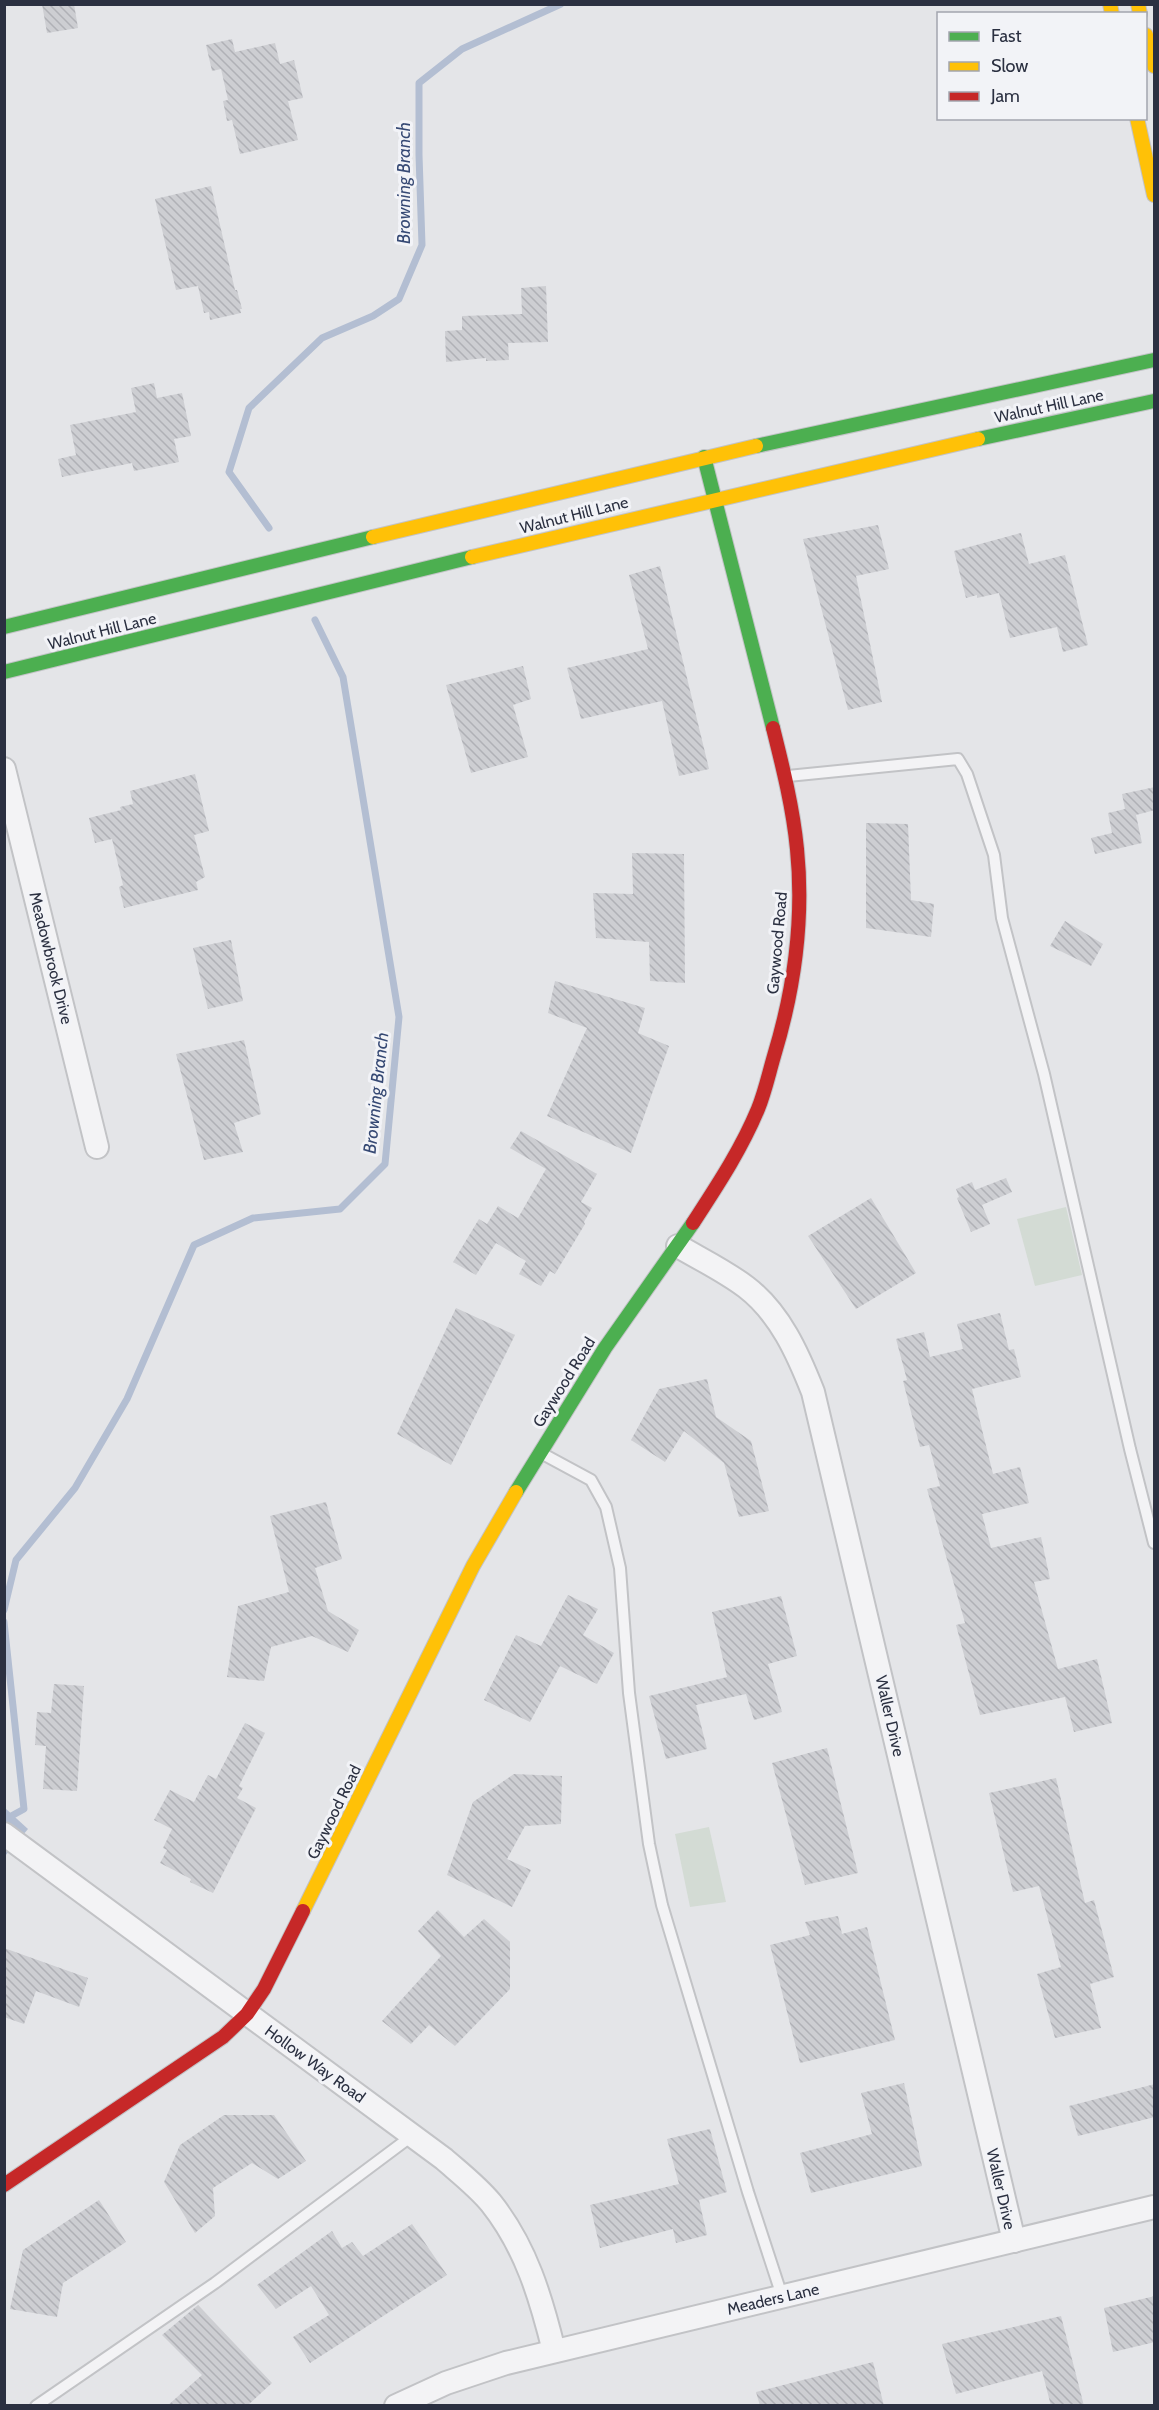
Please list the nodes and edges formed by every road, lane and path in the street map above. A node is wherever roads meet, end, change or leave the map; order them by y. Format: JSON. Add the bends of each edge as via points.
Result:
{"nodes":[{"id":1,"x":1147,"y":39,"type":"edge"},
{"id":2,"x":1155,"y":66,"type":"edge"},
{"id":3,"x":1138,"y":120,"type":"edge"},
{"id":4,"x":1150,"y":152,"type":"edge"},
{"id":5,"x":1155,"y":195,"type":"edge"},
{"id":6,"x":1155,"y":360,"type":"edge"},
{"id":7,"x":1155,"y":401,"type":"edge"},
{"id":8,"x":704,"y":457,"type":"junction"},
{"id":9,"x":715,"y":498,"type":"junction"},
{"id":10,"x":4,"y":627,"type":"edge"},
{"id":11,"x":4,"y":672,"type":"edge"},
{"id":12,"x":4,"y":769,"type":"edge"},
{"id":13,"x":785,"y":776,"type":"junction"},
{"id":14,"x":97,"y":1147,"type":"dead end"},
{"id":15,"x":678,"y":1246,"type":"junction"},
{"id":16,"x":539,"y":1452,"type":"junction"},
{"id":17,"x":1155,"y":1543,"type":"edge"},
{"id":18,"x":4,"y":1834,"type":"edge"},
{"id":19,"x":247,"y":2014,"type":"junction"},
{"id":20,"x":413,"y":2136,"type":"junction"},
{"id":21,"x":4,"y":2185,"type":"edge"},
{"id":22,"x":1155,"y":2207,"type":"edge"},
{"id":23,"x":1014,"y":2241,"type":"junction"},
{"id":24,"x":782,"y":2296,"type":"junction"},
{"id":25,"x":554,"y":2351,"type":"junction"},
{"id":26,"x":36,"y":2406,"type":"edge"},
{"id":27,"x":396,"y":2406,"type":"edge"}],
"edges":[{"from":1,"to":2,"type":"main road"},
{"from":3,"to":4,"type":"main road"},
{"from":4,"to":5,"type":"main road"},
{"from":6,"to":8,"type":"main road","name":"Walnut Hill Lane"},
{"from":7,"to":9,"type":"main road","name":"Walnut Hill Lane"},
{"from":8,"to":9,"type":"main road","name":"Gaywood Road"},
{"from":8,"to":10,"type":"main road","name":"Walnut Hill Lane"},
{"from":9,"to":11,"type":"main road","name":"Walnut Hill Lane"},
{"from":9,"to":13,"type":"main road","name":"Gaywood Road"},
{"from":12,"to":14,"type":"street","name":"Meadowbrook Drive"},
{"from":13,"to":15,"type":"main road","name":"Gaywood Road","via":[[797,849],[799,897],[797,945],[786,1016],[759,1107],[732,1163]]},
{"from":13,"to":17,"type":"lane","via":[[958,759],[968,774],[994,855],[1002,918],[1044,1074]]},
{"from":15,"to":16,"type":"main road","name":"Gaywood Road","via":[[604,1348]]},
{"from":15,"to":23,"type":"street","name":"Waller Drive","via":[[747,1288],[777,1319],[798,1354],[813,1392]]},
{"from":16,"to":19,"type":"main road","name":"Gaywood Road","via":[[473,1566],[293,1934]]},
{"from":16,"to":24,"type":"lane","via":[[591,1480],[606,1507],[620,1568],[629,1693],[649,1844],[662,1905]]},
{"from":18,"to":19,"type":"street","name":"Hollow Way Road"},
{"from":19,"to":20,"type":"street","name":"Hollow Way Road"},
{"from":19,"to":21,"type":"main road","name":"Gaywood Road","via":[[223,2037]]},
{"from":20,"to":25,"type":"street","name":"Hollow Way Road","via":[[469,2181],[516,2238],[532,2273]]},
{"from":20,"to":26,"type":"lane","via":[[215,2283]]},
{"from":22,"to":23,"type":"street","name":"Meaders Lane"},
{"from":23,"to":24,"type":"street","name":"Meaders Lane"},
{"from":24,"to":25,"type":"street","name":"Meaders Lane"},
{"from":25,"to":27,"type":"street","name":"Meaders Lane","via":[[446,2383]]}]}
